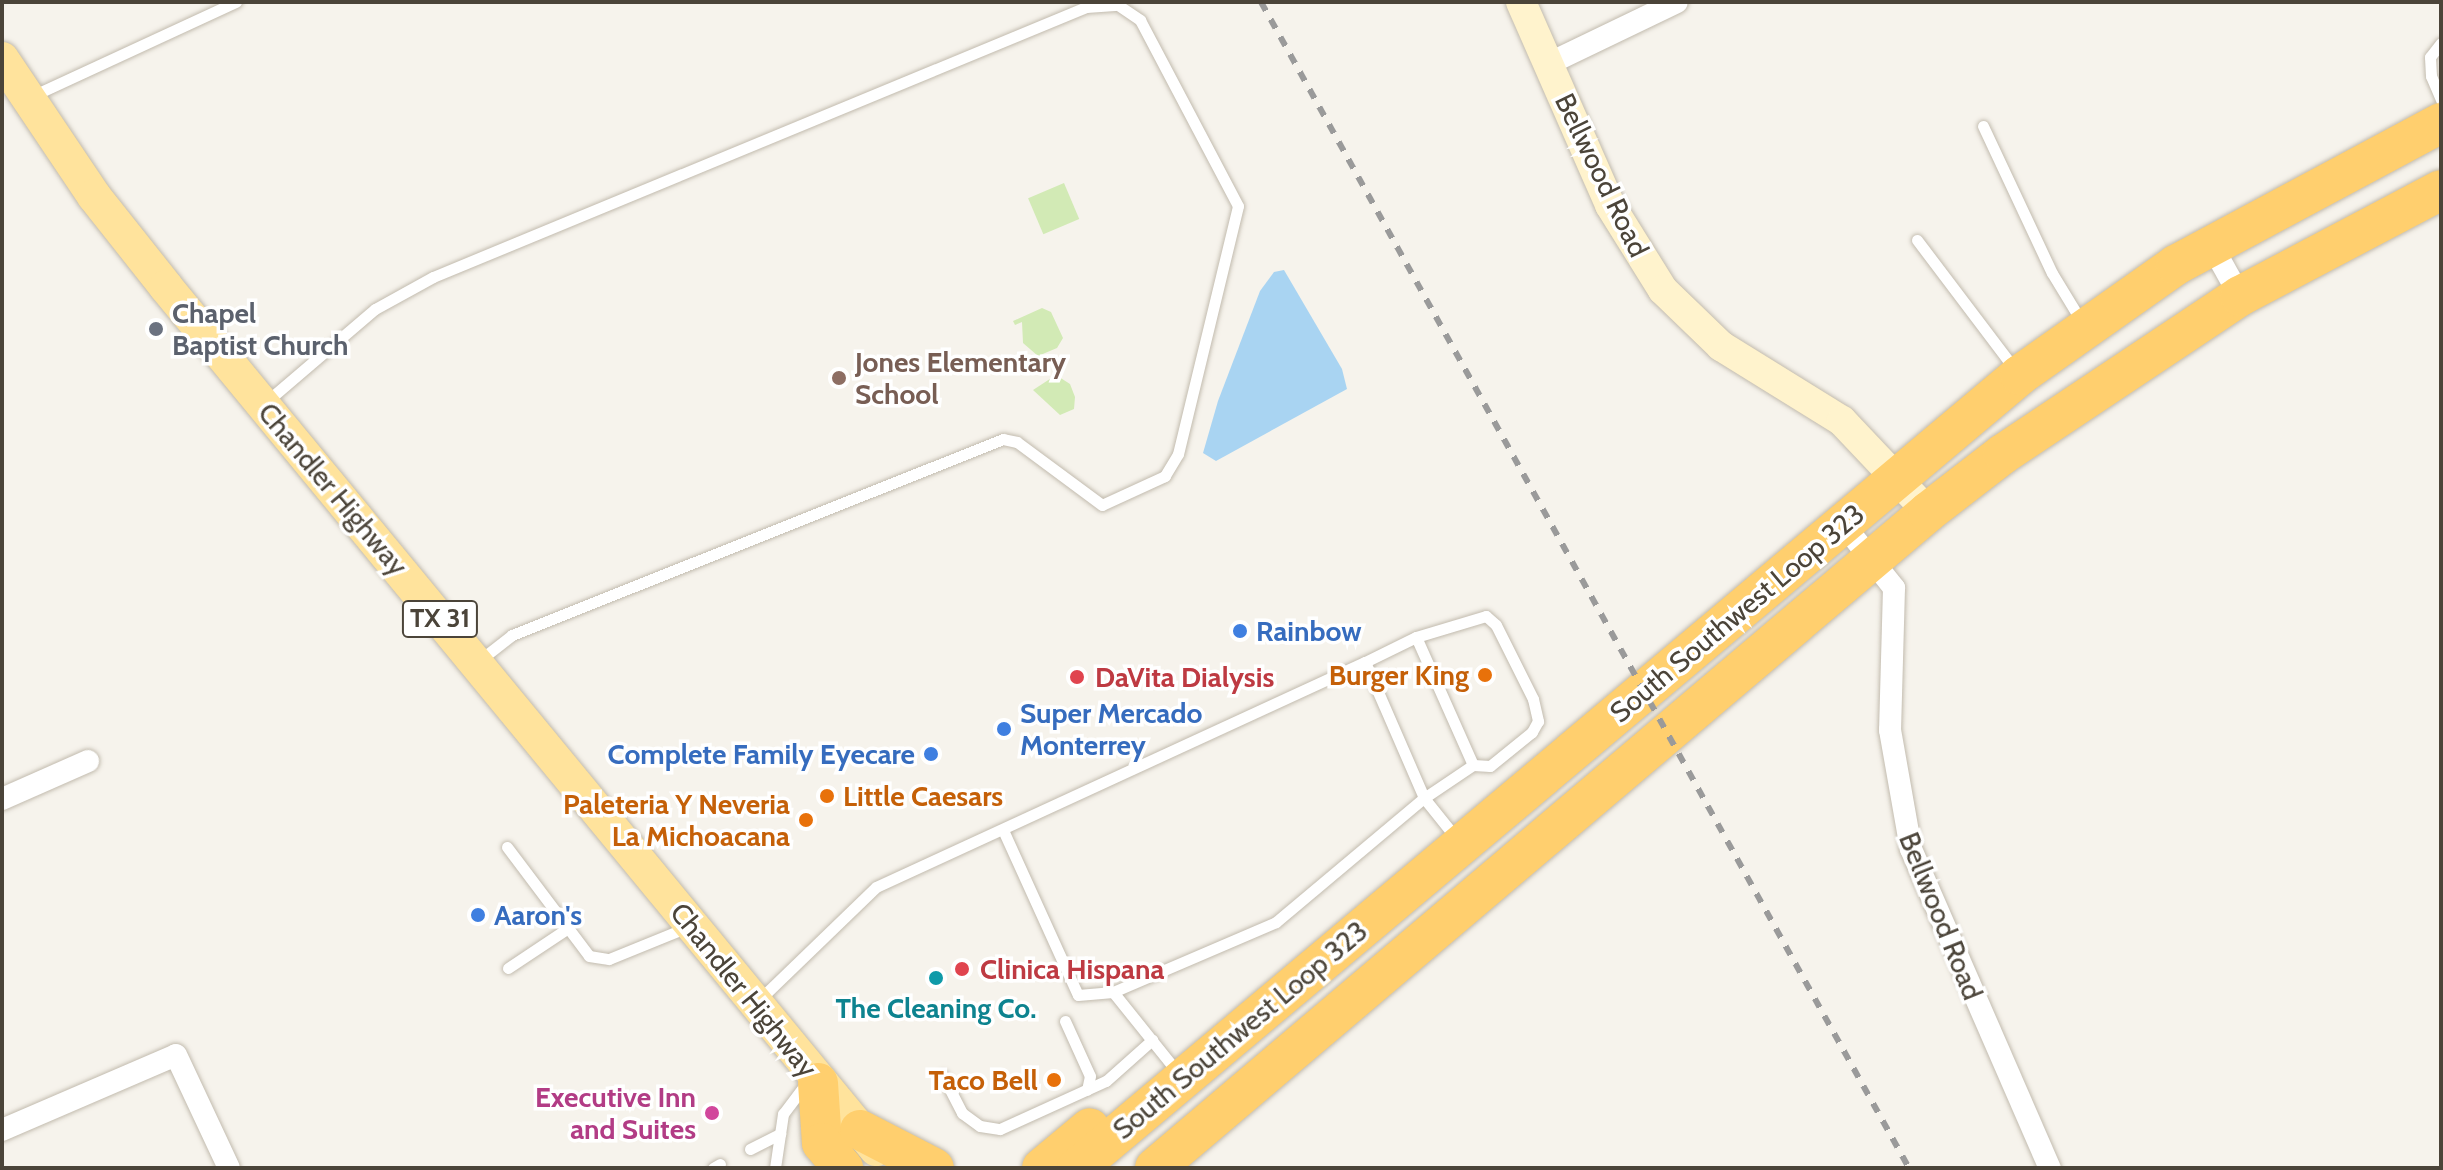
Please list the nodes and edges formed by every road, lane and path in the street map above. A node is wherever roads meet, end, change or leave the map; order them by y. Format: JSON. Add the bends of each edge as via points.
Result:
{"nodes":[{"id":1,"x":236,"y":2,"type":"edge"},
{"id":2,"x":1521,"y":2,"type":"edge"},
{"id":3,"x":1677,"y":2,"type":"edge"},
{"id":4,"x":2441,"y":43,"type":"edge"},
{"id":5,"x":2,"y":59,"type":"edge"},
{"id":6,"x":1548,"y":64,"type":"junction"},
{"id":7,"x":27,"y":98,"type":"junction"},
{"id":8,"x":2441,"y":100,"type":"edge"},
{"id":9,"x":2441,"y":123,"type":"edge"},
{"id":10,"x":1983,"y":126,"type":"dead end"},
{"id":11,"x":2441,"y":190,"type":"edge"},
{"id":12,"x":1917,"y":240,"type":"dead end"},
{"id":13,"x":2212,"y":246,"type":"junction"},
{"id":14,"x":2240,"y":296,"type":"junction"},
{"id":15,"x":2085,"y":328,"type":"junction"},
{"id":16,"x":2020,"y":375,"type":"junction"},
{"id":17,"x":263,"y":405,"type":"junction"},
{"id":18,"x":1898,"y":478,"type":"junction"},
{"id":19,"x":1928,"y":512,"type":"junction"},
{"id":20,"x":1843,"y":524,"type":"junction"},
{"id":21,"x":1874,"y":557,"type":"junction"},
{"id":22,"x":1416,"y":637,"type":"junction"},
{"id":23,"x":1365,"y":662,"type":"junction"},
{"id":24,"x":477,"y":664,"type":"junction"},
{"id":25,"x":88,"y":761,"type":"dead end"},
{"id":26,"x":1473,"y":765,"type":"junction"},
{"id":27,"x":1424,"y":798,"type":"junction"},
{"id":28,"x":2,"y":799,"type":"edge"},
{"id":29,"x":1003,"y":830,"type":"junction"},
{"id":30,"x":1461,"y":845,"type":"junction"},
{"id":31,"x":507,"y":847,"type":"dead end"},
{"id":32,"x":692,"y":925,"type":"junction"},
{"id":33,"x":568,"y":928,"type":"junction"},
{"id":34,"x":508,"y":968,"type":"dead end"},
{"id":35,"x":1113,"y":992,"type":"junction"},
{"id":36,"x":756,"y":1003,"type":"junction"},
{"id":37,"x":1065,"y":1021,"type":"dead end"},
{"id":38,"x":1152,"y":1040,"type":"junction"},
{"id":39,"x":943,"y":1076,"type":"dead end"},
{"id":40,"x":815,"y":1079,"type":"junction"},
{"id":41,"x":1173,"y":1084,"type":"junction"},
{"id":42,"x":1087,"y":1090,"type":"junction"},
{"id":43,"x":2,"y":1130,"type":"edge"},
{"id":44,"x":860,"y":1130,"type":"junction"},
{"id":45,"x":780,"y":1134,"type":"junction"},
{"id":46,"x":750,"y":1149,"type":"dead end"},
{"id":47,"x":229,"y":1168,"type":"edge"},
{"id":48,"x":775,"y":1168,"type":"edge"},
{"id":49,"x":843,"y":1168,"type":"edge"},
{"id":50,"x":892,"y":1168,"type":"edge"},
{"id":51,"x":934,"y":1168,"type":"edge"},
{"id":52,"x":1042,"y":1168,"type":"edge"},
{"id":53,"x":1077,"y":1168,"type":"edge"},
{"id":54,"x":1155,"y":1168,"type":"edge"},
{"id":55,"x":2050,"y":1168,"type":"edge"}],
"edges":[{"from":1,"to":7,"type":"lane"},
{"from":2,"to":6,"type":"street","name":"Bellwood Road"},
{"from":3,"to":6,"type":"street"},
{"from":4,"to":8,"type":"lane","via":[[2430,57]]},
{"from":5,"to":7,"type":"main road","name":"Chandler Highway","number":"TX 31"},
{"from":6,"to":18,"type":"street","name":"Bellwood Road","via":[[1616,218],[1663,290],[1721,346],[1842,421]]},
{"from":7,"to":17,"type":"main road","name":"Chandler Highway","number":"TX 31","via":[[102,207]]},
{"from":9,"to":13,"type":"highway","name":"South Southwest Loop 323"},
{"from":10,"to":15,"type":"lane","via":[[2052,273]]},
{"from":11,"to":14,"type":"highway","name":"South Southwest Loop 323"},
{"from":12,"to":16,"type":"lane"},
{"from":13,"to":14,"type":"street"},
{"from":13,"to":15,"type":"highway","name":"South Southwest Loop 323"},
{"from":14,"to":19,"type":"highway","name":"South Southwest Loop 323","via":[[2070,405]]},
{"from":15,"to":16,"type":"highway","name":"South Southwest Loop 323"},
{"from":16,"to":18,"type":"highway","name":"South Southwest Loop 323"},
{"from":17,"to":24,"type":"main road","name":"Chandler Highway","number":"TX 31"},
{"from":17,"to":24,"type":"lane","via":[[375,309],[433,277],[1086,7],[1118,5],[1140,20],[1238,206],[1178,454],[1165,476],[1102,505],[1017,442],[1003,439],[512,635]]},
{"from":18,"to":19,"type":"street","name":"Bellwood Road"},
{"from":18,"to":20,"type":"highway","name":"South Southwest Loop 323"},
{"from":19,"to":21,"type":"highway","name":"South Southwest Loop 323"},
{"from":20,"to":21,"type":"street","name":"Bellwood Road"},
{"from":20,"to":30,"type":"highway","name":"South Southwest Loop 323"},
{"from":21,"to":54,"type":"highway","name":"South Southwest Loop 323"},
{"from":21,"to":55,"type":"street","name":"Bellwood Road","via":[[1890,577],[1896,603],[1890,730],[1911,849]]},
{"from":22,"to":23,"type":"lane"},
{"from":22,"to":26,"type":"lane"},
{"from":22,"to":26,"type":"lane","via":[[1486,616],[1496,625],[1533,699],[1538,721],[1532,732],[1490,766]]},
{"from":23,"to":27,"type":"lane"},
{"from":23,"to":29,"type":"lane"},
{"from":24,"to":32,"type":"main road","name":"Chandler Highway","number":"TX 31"},
{"from":25,"to":28,"type":"street"},
{"from":26,"to":27,"type":"lane"},
{"from":27,"to":30,"type":"lane"},
{"from":27,"to":35,"type":"lane","via":[[1286,916]]},
{"from":29,"to":35,"type":"lane","via":[[1078,995]]},
{"from":29,"to":36,"type":"lane","via":[[876,887]]},
{"from":30,"to":41,"type":"highway","name":"South Southwest Loop 323"},
{"from":31,"to":33,"type":"lane"},
{"from":32,"to":33,"type":"lane","via":[[609,959],[589,956]]},
{"from":32,"to":36,"type":"main road","name":"Chandler Highway","number":"TX 31"},
{"from":33,"to":34,"type":"lane"},
{"from":35,"to":38,"type":"lane"},
{"from":36,"to":40,"type":"main road","name":"Chandler Highway","number":"TX 31"},
{"from":37,"to":42,"type":"lane","via":[[1090,1076]]},
{"from":38,"to":41,"type":"lane"},
{"from":38,"to":42,"type":"lane","via":[[1106,1081]]},
{"from":39,"to":42,"type":"lane","via":[[962,1113],[993,1129]]},
{"from":40,"to":44,"type":"main road","name":"Chandler Highway","number":"TX 31"},
{"from":40,"to":45,"type":"lane","via":[[783,1114]]},
{"from":40,"to":49,"type":"highway","via":[[822,1143]]},
{"from":41,"to":52,"type":"highway","via":[[1118,1105]]},
{"from":41,"to":53,"type":"highway","name":"South Southwest Loop 323"},
{"from":43,"to":47,"type":"street","via":[[176,1055]]},
{"from":44,"to":50,"type":"main road","name":"Chandler Highway","number":"TX 31"},
{"from":44,"to":51,"type":"highway"},
{"from":45,"to":46,"type":"lane"},
{"from":45,"to":48,"type":"lane"}]}
